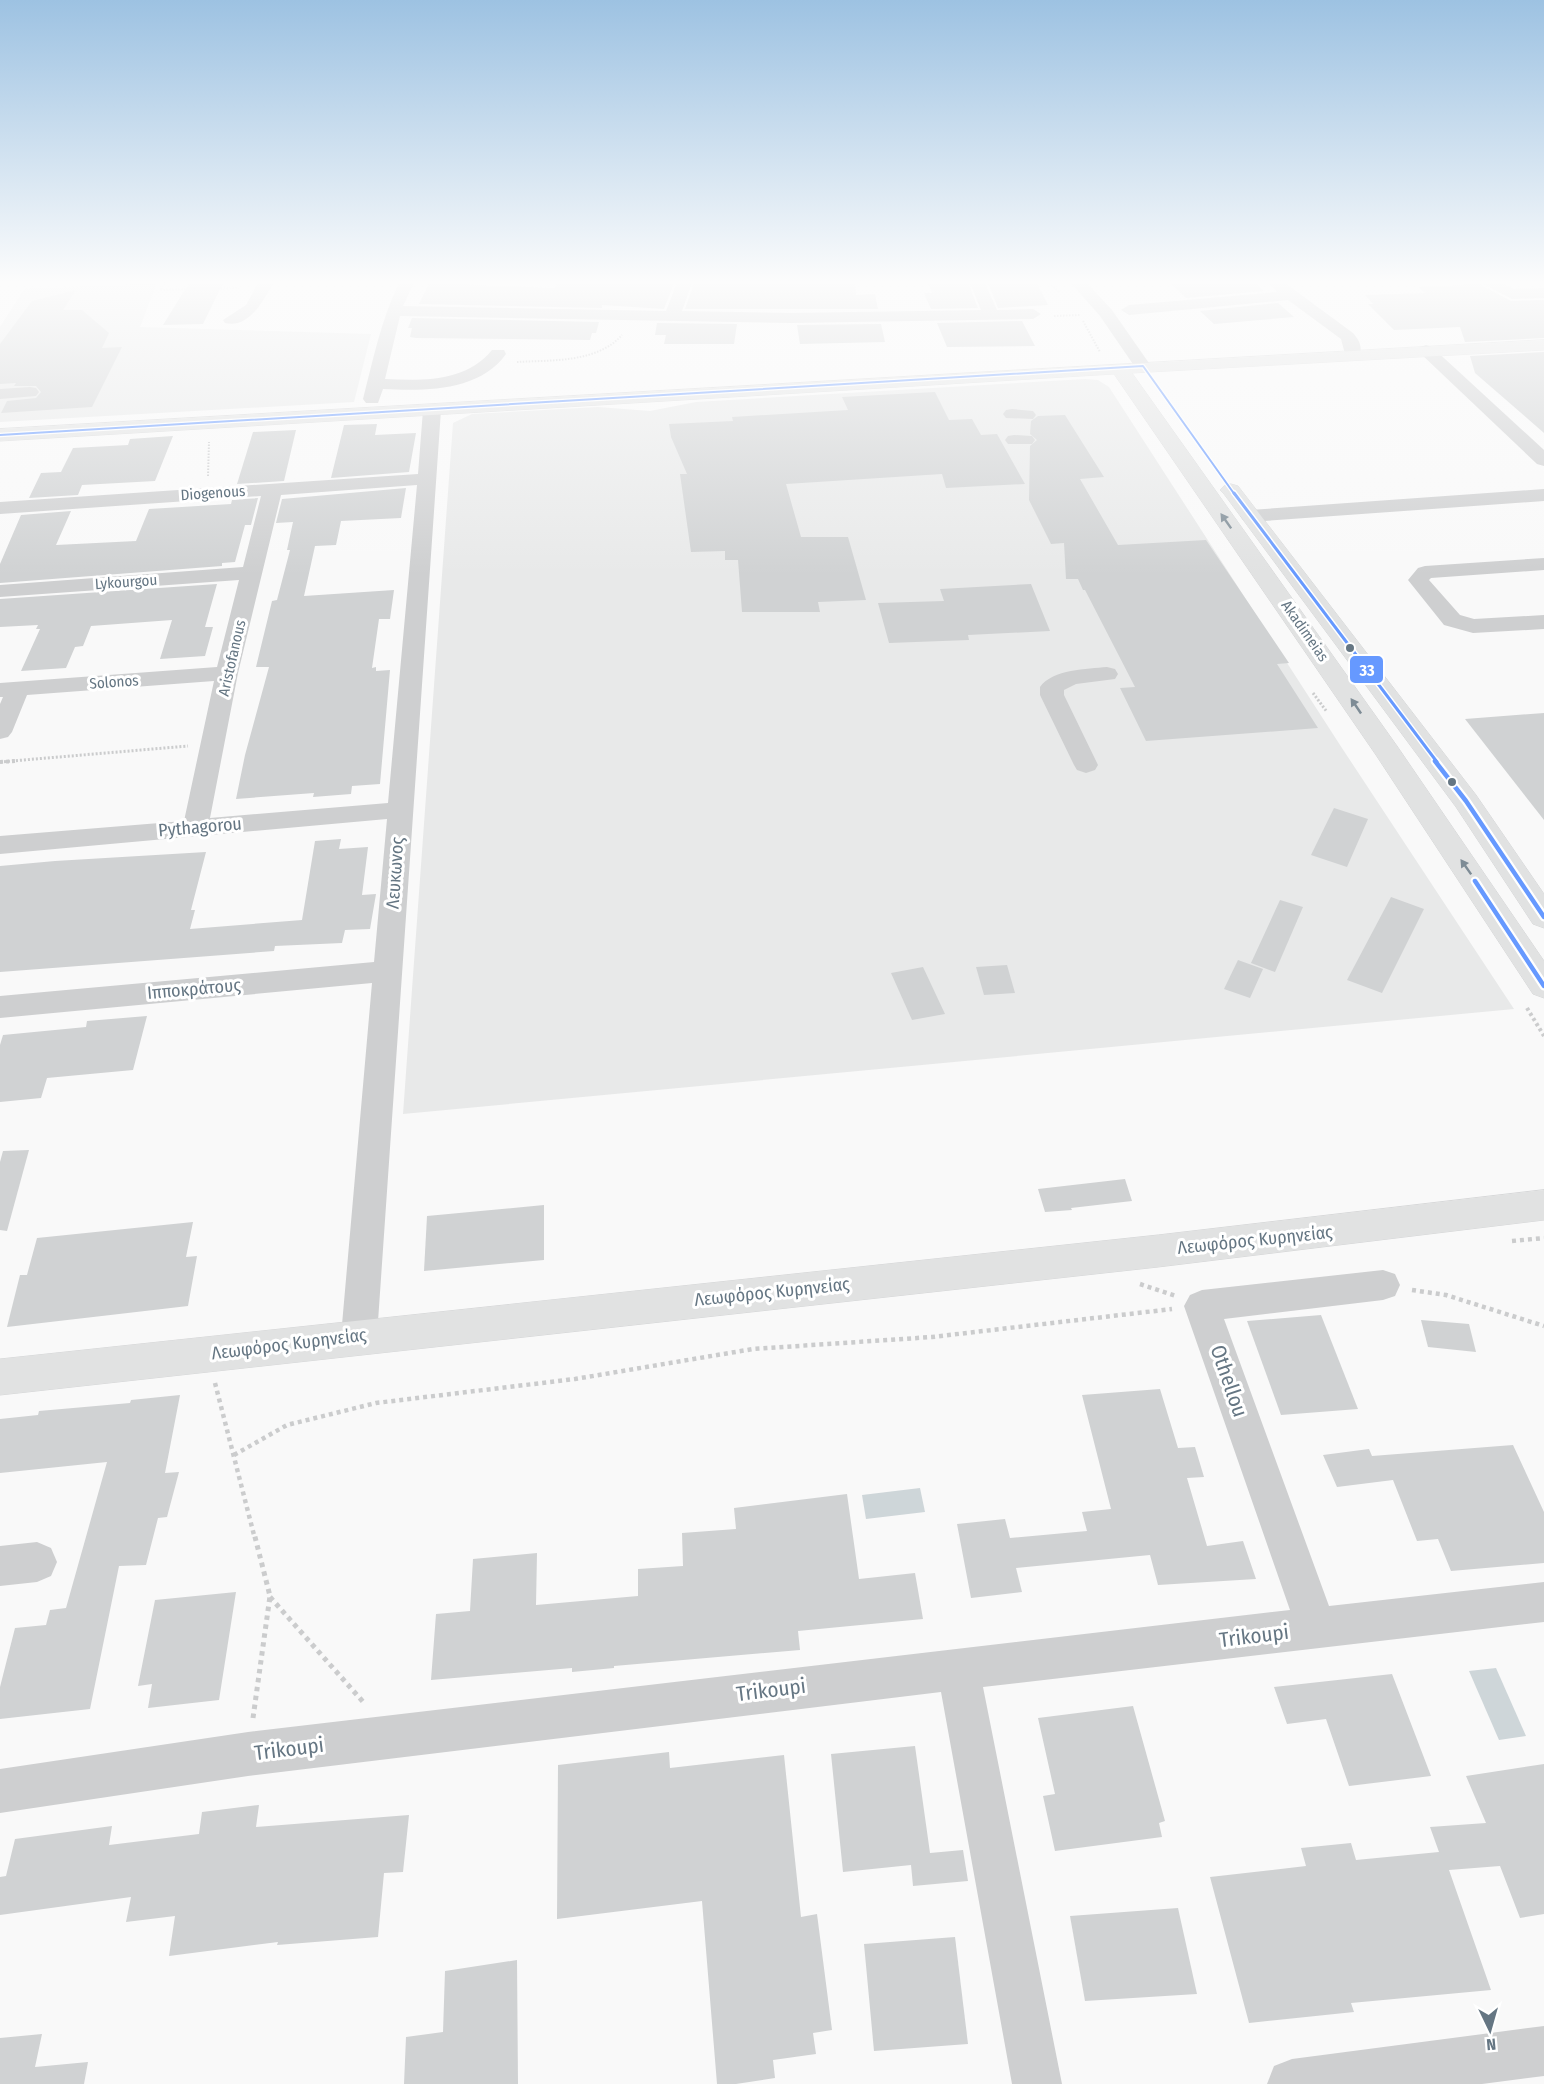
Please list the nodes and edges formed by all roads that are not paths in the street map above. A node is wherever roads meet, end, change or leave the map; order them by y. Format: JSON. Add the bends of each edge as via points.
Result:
{"nodes":[{"id":1,"x":377,"y":380,"type":"edge"},
{"id":2,"x":446,"y":380,"type":"edge"},
{"id":3,"x":851,"y":380,"type":"edge"},
{"id":4,"x":1136,"y":380,"type":"edge"},
{"id":5,"x":1139,"y":380,"type":"edge"},
{"id":6,"x":1458,"y":380,"type":"edge"},
{"id":7,"x":30,"y":392,"type":"dead end"},
{"id":8,"x":0,"y":394,"type":"edge"},
{"id":9,"x":432,"y":410,"type":"junction"},
{"id":10,"x":0,"y":435,"type":"edge"},
{"id":11,"x":1544,"y":460,"type":"edge"},
{"id":12,"x":426,"y":479,"type":"junction"},
{"id":13,"x":273,"y":490,"type":"junction"},
{"id":14,"x":1544,"y":495,"type":"edge"},
{"id":15,"x":0,"y":508,"type":"edge"},
{"id":16,"x":1250,"y":516,"type":"junction"},
{"id":17,"x":1544,"y":564,"type":"edge"},
{"id":18,"x":252,"y":573,"type":"junction"},
{"id":19,"x":0,"y":591,"type":"edge"},
{"id":20,"x":1544,"y":622,"type":"edge"},
{"id":21,"x":228,"y":673,"type":"junction"},
{"id":22,"x":1107,"y":674,"type":"dead end"},
{"id":23,"x":9,"y":689,"type":"edge"},
{"id":24,"x":0,"y":732,"type":"edge"},
{"id":25,"x":1086,"y":765,"type":"dead end"},
{"id":26,"x":400,"y":810,"type":"junction"},
{"id":27,"x":195,"y":827,"type":"junction"},
{"id":28,"x":0,"y":845,"type":"edge"},
{"id":29,"x":1544,"y":917,"type":"edge"},
{"id":30,"x":388,"y":971,"type":"junction"},
{"id":31,"x":1544,"y":986,"type":"edge"},
{"id":32,"x":0,"y":1007,"type":"edge"},
{"id":33,"x":1544,"y":1205,"type":"edge"},
{"id":34,"x":1383,"y":1286,"type":"road end"},
{"id":35,"x":359,"y":1335,"type":"junction"},
{"id":36,"x":0,"y":1377,"type":"edge"},
{"id":37,"x":1544,"y":1602,"type":"edge"},
{"id":38,"x":1317,"y":1629,"type":"junction"},
{"id":39,"x":958,"y":1670,"type":"junction"},
{"id":40,"x":0,"y":1791,"type":"edge"},
{"id":41,"x":1544,"y":2051,"type":"edge"},
{"id":42,"x":1037,"y":2084,"type":"edge"},
{"id":43,"x":1292,"y":2084,"type":"edge"}],
"edges":[{"from":1,"to":2,"type":"street","via":[[374,391]]},
{"from":3,"to":9,"type":"main road"},
{"from":31,"to":4,"type":"main road","name":"Akadimeias","one_way":true},
{"from":5,"to":16,"type":"main road","name":"Akadimeias"},
{"from":6,"to":11,"type":"street"},
{"from":7,"to":8,"type":"street"},
{"from":9,"to":10,"type":"main road"},
{"from":9,"to":12,"type":"street","name":"Λευκωνος"},
{"from":12,"to":13,"type":"street","name":"Diogenous"},
{"from":12,"to":26,"type":"street","name":"Λευκωνος"},
{"from":13,"to":15,"type":"street","name":"Diogenous"},
{"from":13,"to":18,"type":"street","name":"Aristofanous"},
{"from":14,"to":16,"type":"street"},
{"from":16,"to":29,"type":"main road","name":"Akadimeias","via":[[1466,801]]},
{"from":17,"to":20,"type":"street","via":[[1425,572],[1418,580],[1452,620],[1473,626]]},
{"from":18,"to":19,"type":"street","name":"Lykourgou"},
{"from":18,"to":21,"type":"street","name":"Aristofanous"},
{"from":21,"to":23,"type":"street","name":"Solonos"},
{"from":21,"to":27,"type":"street","name":"Aristofanous"},
{"from":22,"to":25,"type":"street","via":[[1073,678],[1052,687],[1052,695]]},
{"from":23,"to":24,"type":"street"},
{"from":26,"to":27,"type":"street","name":"Pythagorou"},
{"from":26,"to":30,"type":"street","name":"Λευκωνος"},
{"from":27,"to":28,"type":"street","name":"Pythagorou"},
{"from":30,"to":32,"type":"street","name":"Ιπποκράτους"},
{"from":30,"to":35,"type":"street","name":"Λευκωνος"},
{"from":33,"to":35,"type":"main road","name":"Λεωφόρος Κυρηνείας","via":[[1221,1244]]},
{"from":34,"to":38,"type":"street","name":"Othellou","via":[[1202,1306]]},
{"from":35,"to":36,"type":"main road","name":"Λεωφόρος Κυρηνείας"},
{"from":37,"to":38,"type":"street","name":"Trikoupi"},
{"from":38,"to":39,"type":"street","name":"Trikoupi"},
{"from":39,"to":40,"type":"street","name":"Trikoupi","via":[[248,1754]]},
{"from":39,"to":42,"type":"street"},
{"from":41,"to":43,"type":"street"}]}
